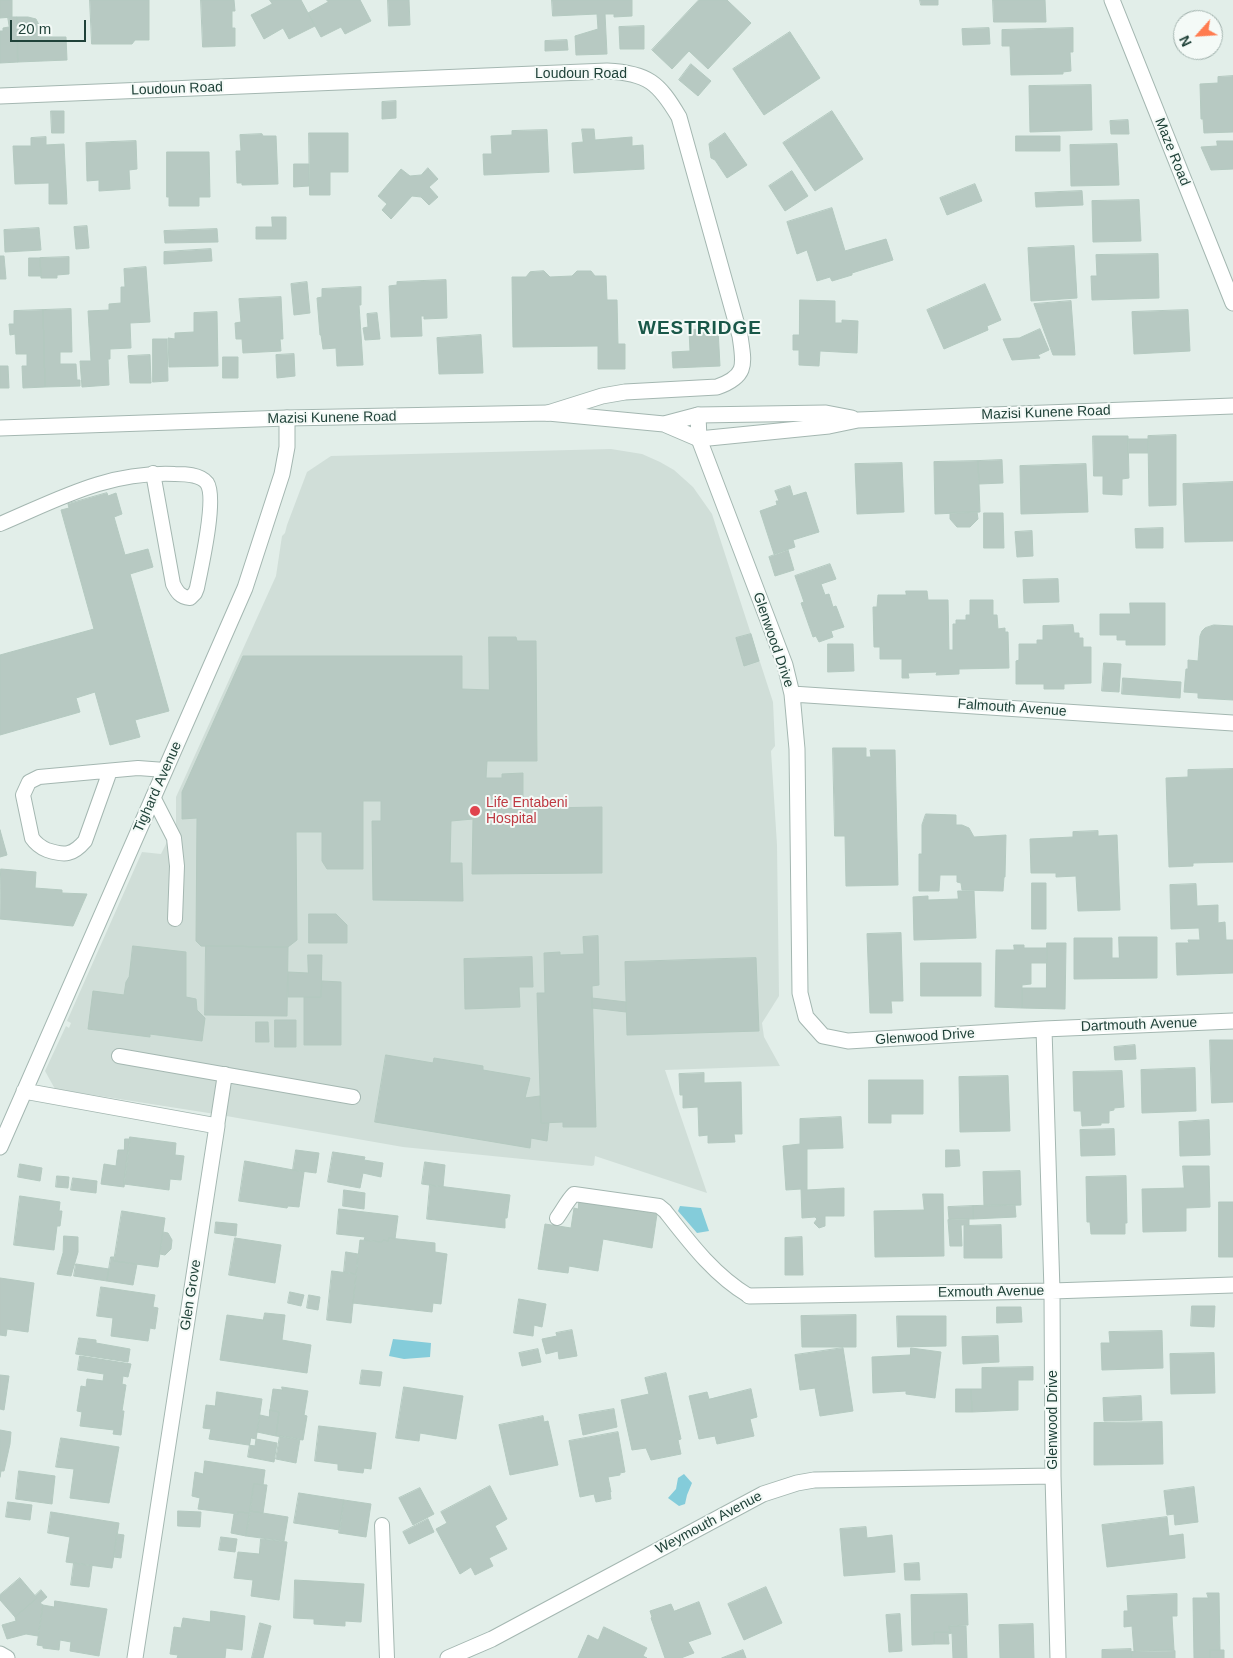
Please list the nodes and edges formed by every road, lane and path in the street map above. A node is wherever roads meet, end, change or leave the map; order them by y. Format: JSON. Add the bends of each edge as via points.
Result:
{"nodes":[{"id":1,"x":1112,"y":0,"type":"edge"},
{"id":2,"x":0,"y":96,"type":"edge"},
{"id":3,"x":1233,"y":303,"type":"edge"},
{"id":4,"x":1233,"y":406,"type":"edge"},
{"id":5,"x":548,"y":413,"type":"junction"},
{"id":6,"x":698,"y":415,"type":"junction"},
{"id":7,"x":287,"y":418,"type":"junction"},
{"id":8,"x":858,"y":420,"type":"junction"},
{"id":9,"x":664,"y":424,"type":"junction"},
{"id":10,"x":0,"y":428,"type":"edge"},
{"id":11,"x":699,"y":438,"type":"junction"},
{"id":12,"x":153,"y":473,"type":"junction"},
{"id":13,"x":0,"y":524,"type":"edge"},
{"id":14,"x":792,"y":694,"type":"junction"},
{"id":15,"x":1233,"y":723,"type":"edge"},
{"id":16,"x":110,"y":770,"type":"junction"},
{"id":17,"x":165,"y":770,"type":"junction"},
{"id":18,"x":153,"y":797,"type":"junction"},
{"id":19,"x":175,"y":919,"type":"dead end"},
{"id":20,"x":1233,"y":1021,"type":"edge"},
{"id":21,"x":1044,"y":1029,"type":"junction"},
{"id":22,"x":119,"y":1056,"type":"dead end"},
{"id":23,"x":225,"y":1074,"type":"junction"},
{"id":24,"x":24,"y":1091,"type":"junction"},
{"id":25,"x":353,"y":1097,"type":"dead end"},
{"id":26,"x":216,"y":1126,"type":"junction"},
{"id":27,"x":0,"y":1148,"type":"edge"},
{"id":28,"x":557,"y":1218,"type":"dead end"},
{"id":29,"x":1233,"y":1285,"type":"edge"},
{"id":30,"x":1052,"y":1291,"type":"junction"},
{"id":31,"x":749,"y":1296,"type":"joint"},
{"id":32,"x":1054,"y":1476,"type":"junction"},
{"id":33,"x":382,"y":1525,"type":"dead end"},
{"id":34,"x":0,"y":1654,"type":"edge"},
{"id":35,"x":7,"y":1658,"type":"edge"},
{"id":36,"x":135,"y":1658,"type":"edge"},
{"id":37,"x":387,"y":1658,"type":"edge"},
{"id":38,"x":448,"y":1658,"type":"edge"},
{"id":39,"x":1058,"y":1658,"type":"edge"}],
"edges":[{"from":1,"to":3,"type":"street","name":"Maze Road"},
{"from":2,"to":5,"type":"street","name":"Loudoun Road","via":[[607,71],[637,74],[651,82],[665,95],[679,117],[740,336],[742,368],[731,382],[717,387],[625,392]]},
{"from":4,"to":8,"type":"street","name":"Mazisi Kunene Road"},
{"from":5,"to":7,"type":"street","name":"Mazisi Kunene Road"},
{"from":5,"to":9,"type":"street","name":"Mazisi Kunene Road"},
{"from":6,"to":8,"type":"street","name":"Mazisi Kunene Road","via":[[826,413]]},
{"from":6,"to":9,"type":"street","name":"Mazisi Kunene Road"},
{"from":6,"to":11,"type":"street","name":"Glenwood Drive"},
{"from":7,"to":10,"type":"street","name":"Mazisi Kunene Road"},
{"from":7,"to":17,"type":"street","name":"Tighard Avenue","via":[[287,448],[282,474],[245,588]]},
{"from":8,"to":11,"type":"street","name":"Mazisi Kunene Road","via":[[829,426]]},
{"from":9,"to":11,"type":"street","name":"Mazisi Kunene Road"},
{"from":11,"to":14,"type":"street","name":"Glenwood Drive","via":[[785,665]]},
{"from":12,"to":12,"type":"lane","via":[[196,476],[202,478],[209,489],[209,518],[199,580],[190,598],[184,598],[173,584]]},
{"from":12,"to":13,"type":"lane","via":[[103,482]]},
{"from":14,"to":15,"type":"street","name":"Falmouth Avenue"},
{"from":14,"to":21,"type":"street","name":"Glenwood Drive","via":[[797,750],[800,993],[806,1017],[823,1036],[848,1042]]},
{"from":16,"to":16,"type":"lane","via":[[39,777],[29,782],[23,795],[36,844],[59,854],[80,847]]},
{"from":16,"to":17,"type":"lane"},
{"from":17,"to":18,"type":"street","name":"Tighard Avenue"},
{"from":18,"to":19,"type":"lane","via":[[174,838],[177,866]]},
{"from":18,"to":24,"type":"street","name":"Tighard Avenue"},
{"from":20,"to":21,"type":"street","name":"Dartmouth Avenue"},
{"from":21,"to":30,"type":"street","name":"Glenwood Drive"},
{"from":22,"to":23,"type":"lane"},
{"from":23,"to":25,"type":"lane"},
{"from":23,"to":26,"type":"lane"},
{"from":24,"to":26,"type":"street"},
{"from":24,"to":27,"type":"street","name":"Tighard Avenue"},
{"from":26,"to":36,"type":"street","name":"Glen Grove"},
{"from":28,"to":31,"type":"lane","via":[[574,1194],[659,1206],[714,1270]]},
{"from":29,"to":30,"type":"street","name":"Exmouth Avenue"},
{"from":30,"to":31,"type":"street","name":"Exmouth Avenue"},
{"from":30,"to":32,"type":"street","name":"Glenwood Drive"},
{"from":32,"to":38,"type":"street","name":"Weymouth Avenue","via":[[814,1480],[797,1483],[763,1494],[492,1639]]},
{"from":32,"to":39,"type":"street","name":"Glenwood Drive"},
{"from":33,"to":37,"type":"lane"},
{"from":34,"to":35,"type":"street"}]}
